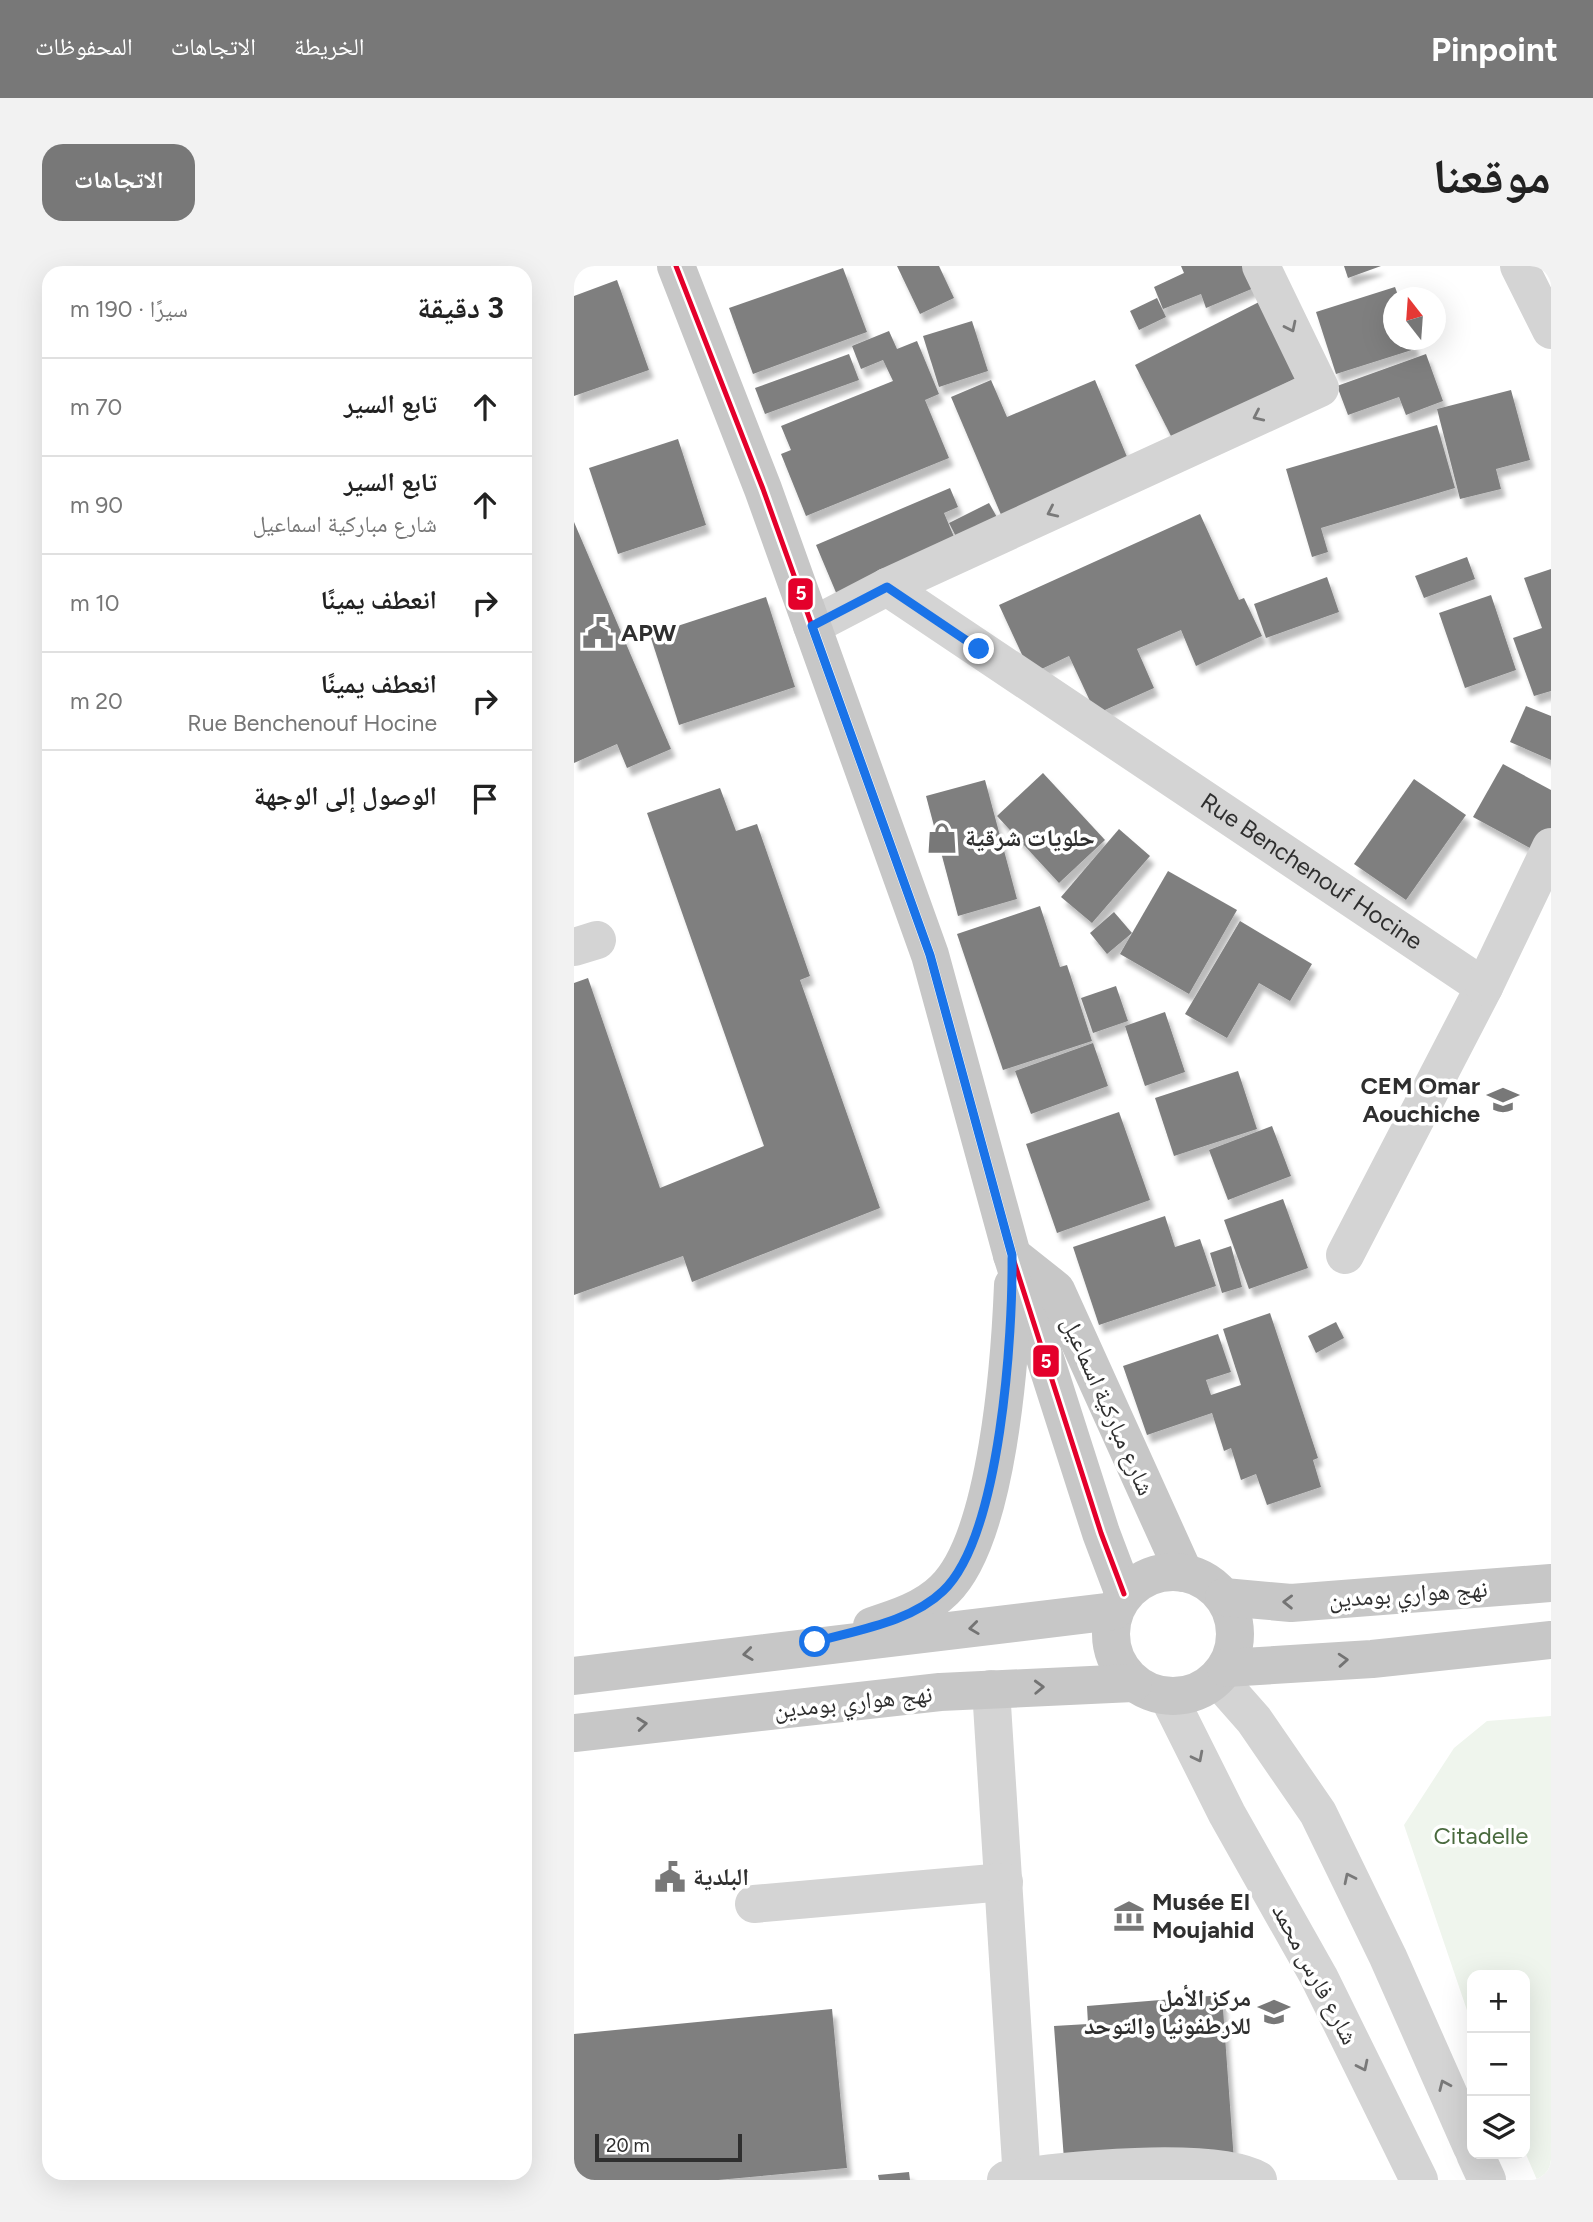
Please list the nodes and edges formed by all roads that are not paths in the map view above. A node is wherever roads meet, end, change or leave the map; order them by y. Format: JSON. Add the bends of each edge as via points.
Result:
{"nodes":[{"id":1,"x":676,"y":266,"type":"edge"},
{"id":2,"x":1261,"y":266,"type":"edge"},
{"id":3,"x":1532,"y":273,"type":"edge"},
{"id":4,"x":1551,"y":330,"type":"edge"},
{"id":5,"x":887,"y":587,"type":"junction"},
{"id":6,"x":812,"y":626,"type":"junction"},
{"id":7,"x":1551,"y":847,"type":"edge"},
{"id":8,"x":1484,"y":987,"type":"junction"},
{"id":9,"x":1012,"y":1255,"type":"junction"},
{"id":10,"x":1346,"y":1255,"type":"dead end"},
{"id":11,"x":1184,"y":1573,"type":"junction"},
{"id":12,"x":1551,"y":1583,"type":"edge"},
{"id":13,"x":1224,"y":1597,"type":"junction"},
{"id":14,"x":1119,"y":1602,"type":"junction"},
{"id":15,"x":1551,"y":1640,"type":"edge"},
{"id":16,"x":791,"y":1649,"type":"junction"},
{"id":17,"x":1222,"y":1673,"type":"junction"},
{"id":18,"x":574,"y":1676,"type":"edge"},
{"id":19,"x":1133,"y":1683,"type":"junction"},
{"id":20,"x":991,"y":1689,"type":"junction"},
{"id":21,"x":1168,"y":1696,"type":"junction"},
{"id":22,"x":574,"y":1732,"type":"edge"},
{"id":23,"x":1004,"y":1881,"type":"junction"},
{"id":24,"x":754,"y":1905,"type":"dead end"},
{"id":25,"x":1467,"y":2136,"type":"edge"},
{"id":26,"x":1477,"y":2159,"type":"edge"},
{"id":27,"x":1017,"y":2179,"type":"edge"},
{"id":28,"x":1258,"y":2180,"type":"edge"},
{"id":29,"x":1419,"y":2180,"type":"edge"},
{"id":30,"x":1487,"y":2180,"type":"edge"}],
"edges":[{"from":1,"to":6,"type":"main road","name":"شارع مباركية اسماعيل"},
{"from":2,"to":5,"type":"street","one_way":true,"via":[[1320,388]]},
{"from":3,"to":4,"type":"street"},
{"from":5,"to":6,"type":"street"},
{"from":5,"to":8,"type":"street","name":"Rue Benchenouf Hocine"},
{"from":6,"to":9,"type":"main road","name":"شارع مباركية اسماعيل","via":[[930,955]]},
{"from":7,"to":8,"type":"street"},
{"from":8,"to":10,"type":"street"},
{"from":9,"to":11,"type":"main road","name":"شارع مباركية اسماعيل","via":[[1056,1290]]},
{"from":9,"to":14,"type":"main road","name":"شارع مباركية اسماعيل"},
{"from":9,"to":16,"type":"main road","via":[[1010,1339],[992,1468],[981,1516],[960,1567],[944,1590],[925,1605],[882,1623]]},
{"from":11,"to":13,"type":"main road","via":[[1213,1585]]},
{"from":11,"to":14,"type":"main road","via":[[1152,1575]]},
{"from":12,"to":13,"type":"main road","name":"نهج هواري بومدين","one_way":true,"via":[[1291,1603]]},
{"from":13,"to":17,"type":"main road","via":[[1236,1632]]},
{"from":14,"to":16,"type":"main road","one_way":true},
{"from":14,"to":19,"type":"main road","via":[[1110,1630],[1112,1650]]},
{"from":17,"to":15,"type":"main road","one_way":true},
{"from":16,"to":18,"type":"main road","one_way":true},
{"from":17,"to":21,"type":"main road","via":[[1203,1689]]},
{"from":25,"to":17,"type":"street","one_way":true,"via":[[1318,1813]]},
{"from":20,"to":19,"type":"main road","name":"نهج هواري بومدين","one_way":true},
{"from":19,"to":21,"type":"main road"},
{"from":22,"to":20,"type":"main road","name":"نهج هواري بومدين","one_way":true},
{"from":20,"to":23,"type":"street"},
{"from":21,"to":29,"type":"street","name":"شارع فارس محمد","one_way":true,"via":[[1227,1814],[1319,1977]]},
{"from":23,"to":24,"type":"street"},
{"from":23,"to":27,"type":"street"},
{"from":26,"to":30,"type":"street"},
{"from":27,"to":28,"type":"street","via":[[1188,2166],[1218,2167]]}]}
